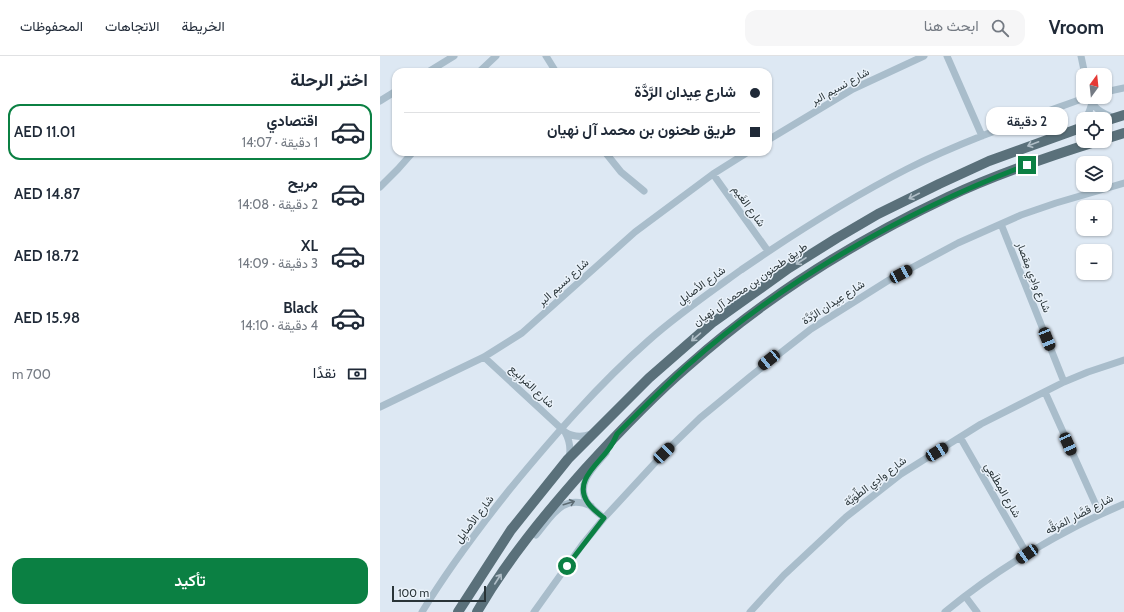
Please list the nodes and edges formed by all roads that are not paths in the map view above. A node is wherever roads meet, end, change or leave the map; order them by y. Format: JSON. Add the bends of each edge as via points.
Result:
{"nodes":[{"id":1,"x":454,"y":56,"type":"edge"},
{"id":2,"x":496,"y":56,"type":"edge"},
{"id":3,"x":546,"y":56,"type":"edge"},
{"id":4,"x":924,"y":56,"type":"edge"},
{"id":5,"x":947,"y":56,"type":"edge"},
{"id":6,"x":1081,"y":56,"type":"edge"},
{"id":7,"x":434,"y":68,"type":"edge"},
{"id":8,"x":483,"y":68,"type":"edge"},
{"id":9,"x":554,"y":68,"type":"edge"},
{"id":10,"x":1084,"y":68,"type":"edge"},
{"id":11,"x":1124,"y":88,"type":"edge"},
{"id":12,"x":1112,"y":91,"type":"edge"},
{"id":13,"x":392,"y":94,"type":"edge"},
{"id":14,"x":380,"y":101,"type":"edge"},
{"id":15,"x":1076,"y":104,"type":"edge"},
{"id":16,"x":1094,"y":104,"type":"edge"},
{"id":17,"x":1114,"y":118,"type":"edge"},
{"id":18,"x":1076,"y":128,"type":"edge"},
{"id":19,"x":1124,"y":133,"type":"edge"},
{"id":20,"x":982,"y":136,"type":"junction"},
{"id":21,"x":1112,"y":137,"type":"edge"},
{"id":22,"x":772,"y":138,"type":"edge"},
{"id":23,"x":1077,"y":148,"type":"edge"},
{"id":24,"x":409,"y":156,"type":"edge"},
{"id":25,"x":608,"y":156,"type":"edge"},
{"id":26,"x":742,"y":156,"type":"edge"},
{"id":27,"x":713,"y":174,"type":"junction"},
{"id":28,"x":1124,"y":183,"type":"edge"},
{"id":29,"x":380,"y":187,"type":"edge"},
{"id":30,"x":644,"y":191,"type":"dead end"},
{"id":31,"x":1001,"y":224,"type":"junction"},
{"id":32,"x":768,"y":251,"type":"junction"},
{"id":33,"x":484,"y":357,"type":"junction"},
{"id":34,"x":1124,"y":360,"type":"edge"},
{"id":35,"x":1064,"y":382,"type":"junction"},
{"id":36,"x":1045,"y":392,"type":"junction"},
{"id":37,"x":380,"y":407,"type":"edge"},
{"id":38,"x":564,"y":431,"type":"junction"},
{"id":39,"x":594,"y":433,"type":"junction"},
{"id":40,"x":617,"y":434,"type":"junction"},
{"id":41,"x":960,"y":437,"type":"junction"},
{"id":42,"x":568,"y":459,"type":"junction"},
{"id":43,"x":1124,"y":504,"type":"edge"},
{"id":44,"x":590,"y":506,"type":"junction"},
{"id":45,"x":1100,"y":514,"type":"junction"},
{"id":46,"x":604,"y":518,"type":"junction"},
{"id":47,"x":1027,"y":554,"type":"junction"},
{"id":48,"x":512,"y":558,"type":"junction"},
{"id":49,"x":965,"y":596,"type":"junction"},
{"id":50,"x":422,"y":612,"type":"edge"},
{"id":51,"x":458,"y":612,"type":"edge"},
{"id":52,"x":477,"y":612,"type":"edge"},
{"id":53,"x":534,"y":612,"type":"edge"},
{"id":54,"x":750,"y":612,"type":"edge"},
{"id":55,"x":945,"y":612,"type":"edge"},
{"id":56,"x":977,"y":612,"type":"edge"}],
"edges":[{"from":1,"to":7,"type":"street"},
{"from":2,"to":8,"type":"street"},
{"from":3,"to":9,"type":"street"},
{"from":4,"to":22,"type":"street","name":"شارع نسيم البر","via":[[853,90]]},
{"from":5,"to":20,"type":"street"},
{"from":6,"to":10,"type":"street"},
{"from":11,"to":12,"type":"street"},
{"from":13,"to":14,"type":"street"},
{"from":15,"to":20,"type":"street","name":"شارع الأصايِل"},
{"from":16,"to":17,"type":"street","via":[[1101,112]]},
{"from":18,"to":39,"type":"main road","name":"طريق طحنون بن محمد آل نهيان","one_way":true,"via":[[988,161],[939,184],[878,214],[789,268],[712,322],[649,378]]},
{"from":19,"to":21,"type":"main road"},
{"from":20,"to":32,"type":"street","name":"شارع الأصايِل","via":[[909,168],[842,204]]},
{"from":23,"to":40,"type":"main road","via":[[1002,174],[948,197],[847,251],[742,322],[688,366]]},
{"from":24,"to":29,"type":"street"},
{"from":25,"to":30,"type":"street","via":[[621,172]]},
{"from":26,"to":27,"type":"street","name":"شارع نسيم البر"},
{"from":27,"to":32,"type":"street","name":"شارع الغَيم"},
{"from":27,"to":33,"type":"street","name":"شارع نسيم البر","via":[[635,232],[522,333]]},
{"from":28,"to":31,"type":"street","name":"شارع عِيدان الرَّدَّة","via":[[1056,203]]},
{"from":31,"to":35,"type":"street","name":"شارع وادِي مِقصار"},
{"from":31,"to":46,"type":"street","name":"شارع عِيدان الرَّدَّة","via":[[958,243],[889,280],[811,329],[700,418]]},
{"from":32,"to":38,"type":"street","name":"شارع الأصايِل","via":[[688,307],[648,341],[604,383]]},
{"from":33,"to":37,"type":"street","name":"شارع نسيم البر"},
{"from":33,"to":38,"type":"street","name":"شارع المَرابِيع"},
{"from":34,"to":35,"type":"street","name":"شارع وادِي الطِّوَيَّة"},
{"from":35,"to":36,"type":"street","name":"شارع وادِي الطِّوَيَّة"},
{"from":36,"to":41,"type":"street","name":"شارع وادِي الطِّوَيَّة"},
{"from":36,"to":45,"type":"street"},
{"from":38,"to":39,"type":"street","via":[[579,437]]},
{"from":38,"to":42,"type":"street","via":[[570,442]]},
{"from":38,"to":50,"type":"street","name":"شارع الأصايِل","via":[[529,466],[487,518]]},
{"from":39,"to":42,"type":"main road","name":"طريق طحنون بن محمد آل نهيان"},
{"from":40,"to":44,"type":"street","via":[[584,482],[584,495]]},
{"from":40,"to":48,"type":"main road","via":[[561,496]]},
{"from":41,"to":47,"type":"street","name":"شارع المِطلَعِي"},
{"from":41,"to":54,"type":"street","name":"شارع وادِي الطِّوَيَّة","via":[[902,474],[846,517],[784,575]]},
{"from":42,"to":51,"type":"main road","name":"طريق طحنون بن محمد آل نهيان","via":[[511,530]]},
{"from":43,"to":45,"type":"street","name":"شارع قصَّار المَرَقَّه"},
{"from":44,"to":46,"type":"street"},
{"from":48,"to":44,"type":"street","one_way":true,"via":[[564,504],[579,502]]},
{"from":45,"to":47,"type":"street","name":"شارع قصَّار المَرَقَّه"},
{"from":46,"to":53,"type":"street","name":"شارع عِيدان الرَّدَّة"},
{"from":47,"to":49,"type":"street","name":"شارع قصَّار المَرَقَّه"},
{"from":52,"to":48,"type":"main road","one_way":true},
{"from":49,"to":55,"type":"street","name":"شارع قصَّار المَرَقَّه"},
{"from":49,"to":56,"type":"street"}]}
